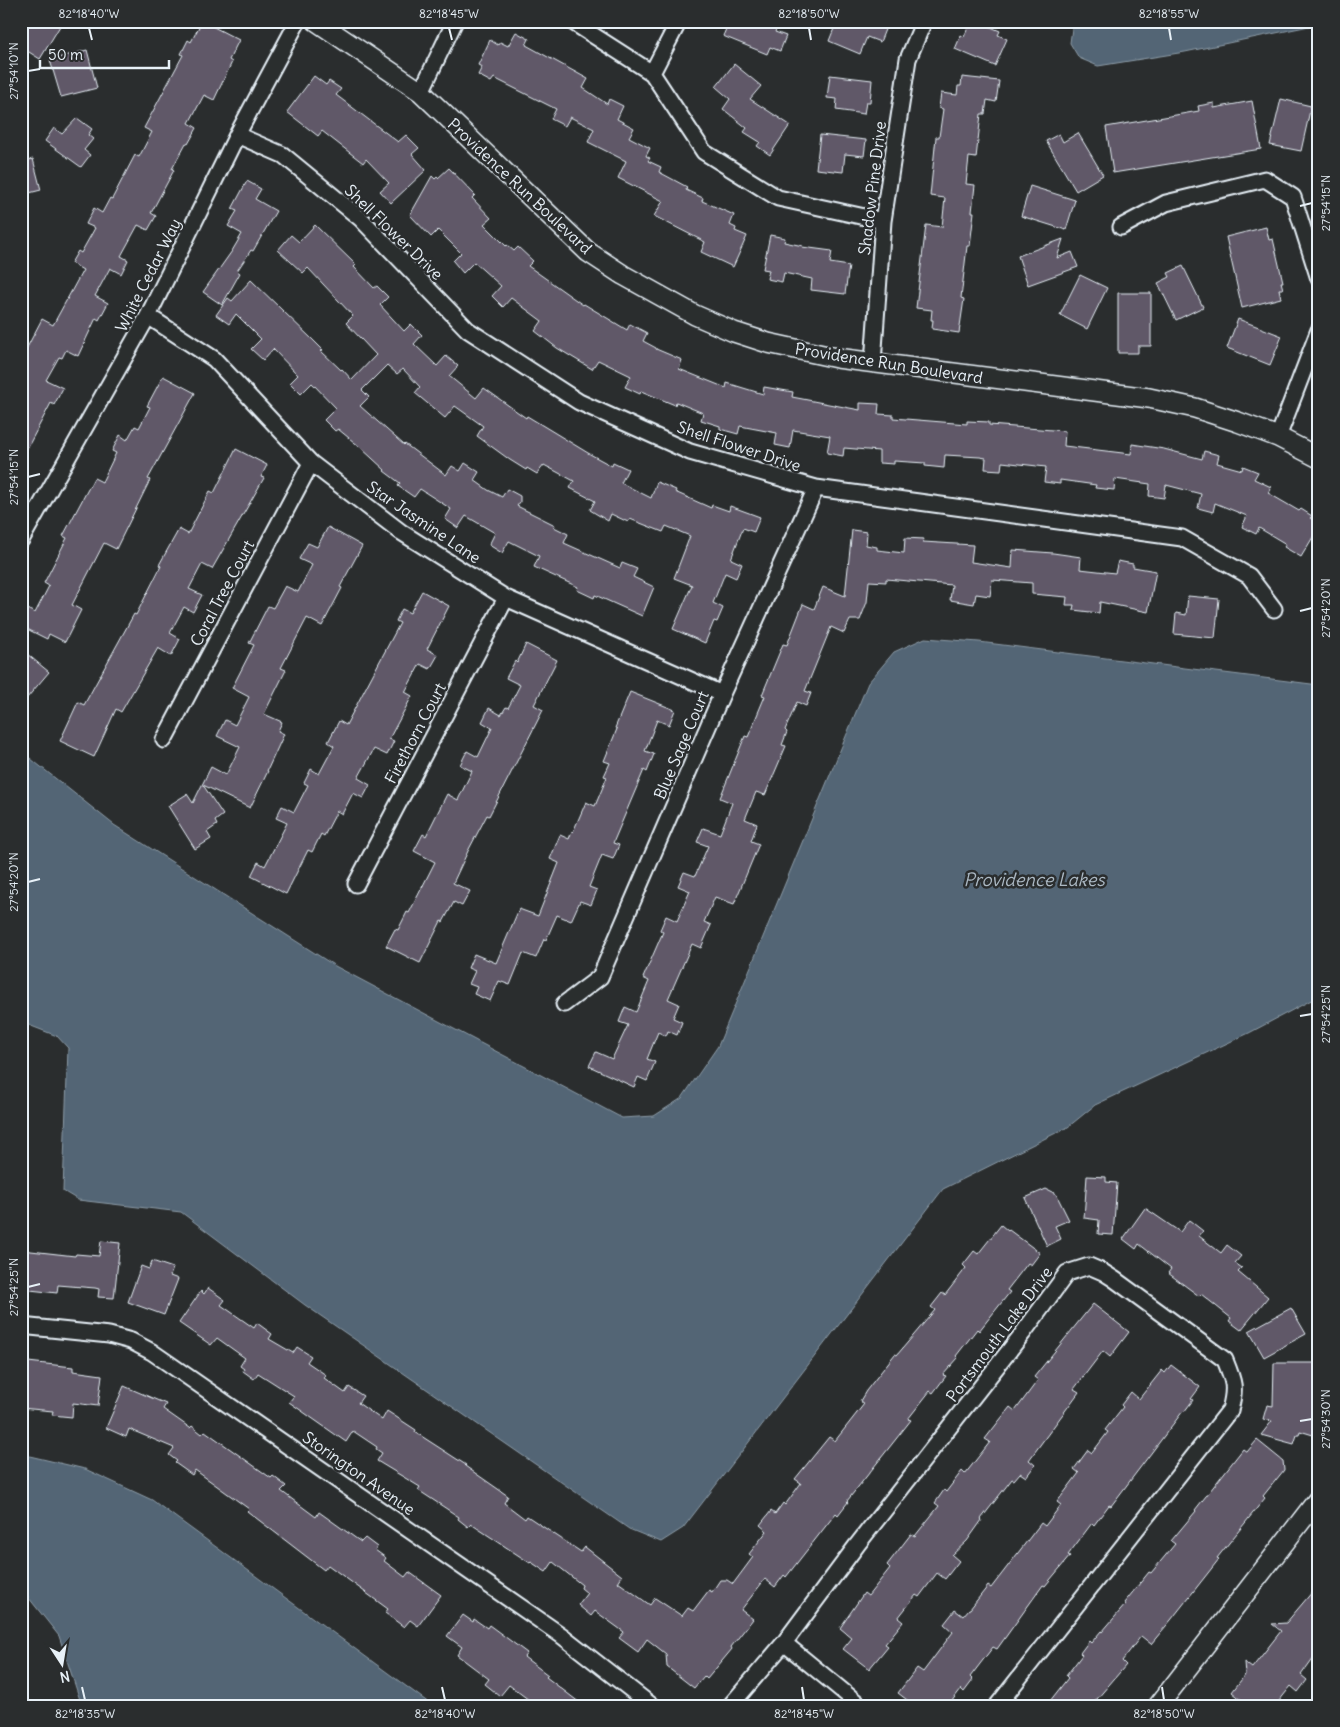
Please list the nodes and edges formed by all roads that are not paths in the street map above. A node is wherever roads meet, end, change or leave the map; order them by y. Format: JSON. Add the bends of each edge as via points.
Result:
{"nodes":[{"id":1,"x":298,"y":21,"type":"edge"},
{"id":2,"x":316,"y":21,"type":"edge"},
{"id":3,"x":456,"y":21,"type":"edge"},
{"id":4,"x":571,"y":21,"type":"edge"},
{"id":5,"x":678,"y":21,"type":"edge"},
{"id":6,"x":924,"y":21,"type":"edge"},
{"id":7,"x":652,"y":73,"type":"junction"},
{"id":8,"x":420,"y":92,"type":"junction"},
{"id":9,"x":237,"y":135,"type":"junction"},
{"id":10,"x":883,"y":221,"type":"junction"},
{"id":11,"x":1121,"y":227,"type":"dead end"},
{"id":12,"x":1319,"y":279,"type":"edge"},
{"id":13,"x":148,"y":316,"type":"junction"},
{"id":14,"x":1319,"y":330,"type":"edge"},
{"id":15,"x":873,"y":363,"type":"junction"},
{"id":16,"x":1278,"y":437,"type":"junction"},
{"id":17,"x":1319,"y":458,"type":"edge"},
{"id":18,"x":311,"y":463,"type":"junction"},
{"id":19,"x":816,"y":488,"type":"junction"},
{"id":20,"x":21,"y":540,"type":"edge"},
{"id":21,"x":506,"y":598,"type":"junction"},
{"id":22,"x":1274,"y":609,"type":"dead end"},
{"id":23,"x":722,"y":694,"type":"junction"},
{"id":24,"x":164,"y":740,"type":"dead end"},
{"id":25,"x":356,"y":884,"type":"dead end"},
{"id":26,"x":564,"y":1004,"type":"dead end"},
{"id":27,"x":21,"y":1326,"type":"edge"},
{"id":28,"x":1319,"y":1498,"type":"edge"},
{"id":29,"x":784,"y":1643,"type":"junction"},
{"id":30,"x":652,"y":1706,"type":"edge"},
{"id":31,"x":730,"y":1706,"type":"edge"},
{"id":32,"x":861,"y":1706,"type":"edge"},
{"id":33,"x":997,"y":1706,"type":"edge"},
{"id":34,"x":1158,"y":1706,"type":"edge"}],
"edges":[{"from":1,"to":9,"type":"street","name":"White Cedar Way"},
{"from":2,"to":8,"type":"street","name":"Providence Run Boulevard"},
{"from":3,"to":8,"type":"street"},
{"from":4,"to":7,"type":"street"},
{"from":5,"to":7,"type":"street"},
{"from":6,"to":10,"type":"street","name":"Shadow Pine Drive","via":[[908,59]]},
{"from":7,"to":10,"type":"street","via":[[704,152],[778,198]]},
{"from":8,"to":15,"type":"street","name":"Providence Run Boulevard","via":[[588,252],[623,275],[695,315],[734,332],[802,351]]},
{"from":9,"to":13,"type":"street","name":"White Cedar Way"},
{"from":9,"to":19,"type":"street","name":"Shell Flower Drive","via":[[282,155],[361,219],[468,330],[579,402],[690,452]]},
{"from":10,"to":15,"type":"street","name":"Shadow Pine Drive"},
{"from":11,"to":12,"type":"street","via":[[1166,202],[1265,179],[1293,197]]},
{"from":13,"to":18,"type":"street","name":"Star Jasmine Lane","via":[[214,359]]},
{"from":13,"to":20,"type":"street","name":"White Cedar Way"},
{"from":14,"to":16,"type":"street"},
{"from":15,"to":16,"type":"street","name":"Providence Run Boulevard","via":[[1149,398],[1195,408]]},
{"from":16,"to":17,"type":"street","name":"Providence Run Boulevard"},
{"from":18,"to":21,"type":"street","name":"Star Jasmine Lane","via":[[401,532]]},
{"from":18,"to":24,"type":"street","name":"Coral Tree Court"},
{"from":19,"to":22,"type":"street","name":"Shell Flower Drive","via":[[1182,538],[1249,576]]},
{"from":19,"to":23,"type":"street","name":"Blue Sage Court"},
{"from":21,"to":23,"type":"street","name":"Star Jasmine Lane"},
{"from":21,"to":25,"type":"street","name":"Firethorn Court"},
{"from":23,"to":26,"type":"street","name":"Blue Sage Court","via":[[600,977]]},
{"from":27,"to":30,"type":"street","name":"Storington Avenue","via":[[109,1335],[152,1352],[561,1635]]},
{"from":28,"to":34,"type":"street"},
{"from":29,"to":31,"type":"street","name":"Portsmouth Lake Drive"},
{"from":29,"to":32,"type":"street"},
{"from":29,"to":33,"type":"street","name":"Portsmouth Lake Drive","via":[[1067,1273],[1089,1266],[1114,1279],[1225,1360],[1235,1392],[1230,1410]]}]}
